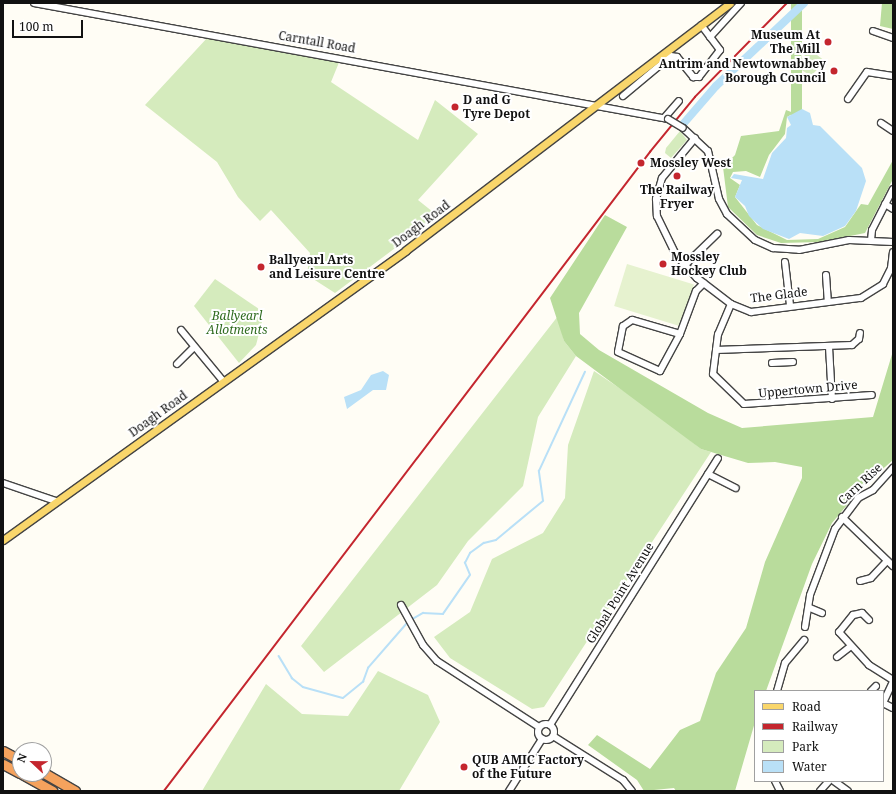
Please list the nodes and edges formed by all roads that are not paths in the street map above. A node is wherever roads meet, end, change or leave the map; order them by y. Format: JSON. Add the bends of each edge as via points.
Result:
{"nodes":[{"id":1,"x":34,"y":3,"type":"edge"},
{"id":2,"x":730,"y":3,"type":"edge"},
{"id":3,"x":741,"y":3,"type":"edge"},
{"id":4,"x":701,"y":25,"type":"junction"},
{"id":5,"x":873,"y":31,"type":"dead end"},
{"id":6,"x":710,"y":37,"type":"junction"},
{"id":7,"x":893,"y":38,"type":"edge"},
{"id":8,"x":893,"y":76,"type":"edge"},
{"id":9,"x":632,"y":98,"type":"dead end"},
{"id":10,"x":848,"y":98,"type":"dead end"},
{"id":11,"x":679,"y":101,"type":"dead end"},
{"id":12,"x":596,"y":105,"type":"junction"},
{"id":13,"x":667,"y":118,"type":"junction"},
{"id":14,"x":881,"y":123,"type":"dead end"},
{"id":15,"x":893,"y":131,"type":"edge"},
{"id":16,"x":695,"y":138,"type":"junction"},
{"id":17,"x":893,"y":189,"type":"edge"},
{"id":18,"x":885,"y":204,"type":"junction"},
{"id":19,"x":893,"y":209,"type":"edge"},
{"id":20,"x":717,"y":234,"type":"dead end"},
{"id":21,"x":871,"y":240,"type":"junction"},
{"id":22,"x":893,"y":242,"type":"edge"},
{"id":23,"x":893,"y":252,"type":"edge"},
{"id":24,"x":786,"y":262,"type":"dead end"},
{"id":25,"x":685,"y":265,"type":"junction"},
{"id":26,"x":826,"y":275,"type":"dead end"},
{"id":27,"x":704,"y":283,"type":"junction"},
{"id":28,"x":828,"y":302,"type":"junction"},
{"id":29,"x":731,"y":304,"type":"junction"},
{"id":30,"x":790,"y":305,"type":"junction"},
{"id":31,"x":181,"y":330,"type":"dead end"},
{"id":32,"x":860,"y":333,"type":"dead end"},
{"id":33,"x":680,"y":334,"type":"junction"},
{"id":34,"x":829,"y":347,"type":"junction"},
{"id":35,"x":194,"y":348,"type":"junction"},
{"id":36,"x":782,"y":349,"type":"junction"},
{"id":37,"x":716,"y":350,"type":"junction"},
{"id":38,"x":785,"y":362,"type":"junction"},
{"id":39,"x":793,"y":362,"type":"dead end"},
{"id":40,"x":772,"y":363,"type":"dead end"},
{"id":41,"x":177,"y":364,"type":"dead end"},
{"id":42,"x":223,"y":381,"type":"junction"},
{"id":43,"x":872,"y":395,"type":"dead end"},
{"id":44,"x":832,"y":399,"type":"junction"},
{"id":45,"x":718,"y":458,"type":"dead end"},
{"id":46,"x":893,"y":468,"type":"edge"},
{"id":47,"x":708,"y":474,"type":"junction"},
{"id":48,"x":3,"y":483,"type":"edge"},
{"id":49,"x":736,"y":488,"type":"dead end"},
{"id":50,"x":56,"y":501,"type":"junction"},
{"id":51,"x":842,"y":517,"type":"junction"},
{"id":52,"x":3,"y":540,"type":"edge"},
{"id":53,"x":887,"y":561,"type":"junction"},
{"id":54,"x":893,"y":566,"type":"edge"},
{"id":55,"x":860,"y":582,"type":"dead end"},
{"id":56,"x":401,"y":605,"type":"dead end"},
{"id":57,"x":810,"y":608,"type":"junction"},
{"id":58,"x":822,"y":612,"type":"dead end"},
{"id":59,"x":869,"y":620,"type":"dead end"},
{"id":60,"x":805,"y":627,"type":"dead end"},
{"id":61,"x":804,"y":640,"type":"dead end"},
{"id":62,"x":850,"y":647,"type":"junction"},
{"id":63,"x":837,"y":657,"type":"dead end"},
{"id":64,"x":893,"y":681,"type":"edge"},
{"id":65,"x":876,"y":686,"type":"dead end"},
{"id":66,"x":777,"y":690,"type":"edge"},
{"id":67,"x":872,"y":690,"type":"edge"},
{"id":68,"x":884,"y":701,"type":"edge"},
{"id":69,"x":884,"y":704,"type":"edge"},
{"id":70,"x":893,"y":708,"type":"edge"},
{"id":71,"x":550,"y":725,"type":"junction"},
{"id":72,"x":539,"y":727,"type":"junction"},
{"id":73,"x":553,"y":736,"type":"junction"},
{"id":74,"x":542,"y":739,"type":"junction"},
{"id":75,"x":3,"y":751,"type":"edge"},
{"id":76,"x":12,"y":756,"type":"edge"},
{"id":77,"x":3,"y":764,"type":"edge"},
{"id":78,"x":12,"y":768,"type":"edge"},
{"id":79,"x":52,"y":778,"type":"edge"},
{"id":80,"x":37,"y":782,"type":"edge"},
{"id":81,"x":776,"y":782,"type":"edge"},
{"id":82,"x":828,"y":782,"type":"edge"},
{"id":83,"x":835,"y":782,"type":"edge"},
{"id":84,"x":53,"y":791,"type":"edge"},
{"id":85,"x":75,"y":791,"type":"edge"},
{"id":86,"x":509,"y":791,"type":"edge"},
{"id":87,"x":632,"y":791,"type":"edge"},
{"id":88,"x":780,"y":791,"type":"edge"},
{"id":89,"x":820,"y":791,"type":"edge"},
{"id":90,"x":848,"y":791,"type":"edge"}],
"edges":[{"from":1,"to":12,"type":"street","name":"Carntall Road"},
{"from":2,"to":4,"type":"main road","name":"Doagh Road"},
{"from":3,"to":6,"type":"street"},
{"from":4,"to":6,"type":"street"},
{"from":4,"to":12,"type":"main road","name":"Doagh Road"},
{"from":5,"to":7,"type":"street"},
{"from":6,"to":9,"type":"street","via":[[719,54],[699,77],[693,77],[677,57],[671,56],[625,94]]},
{"from":8,"to":10,"type":"street","via":[[867,72]]},
{"from":11,"to":13,"type":"street"},
{"from":12,"to":13,"type":"street","name":"Carntall Road"},
{"from":12,"to":42,"type":"main road","name":"Doagh Road","via":[[417,241]]},
{"from":13,"to":16,"type":"street","name":"Carntall Road","bridge":true},
{"from":14,"to":15,"type":"street"},
{"from":16,"to":21,"type":"street","name":"Carntall Road","via":[[710,156],[718,195],[727,214],[755,240],[773,248],[799,250]]},
{"from":16,"to":25,"type":"street","name":"The Glade","via":[[663,175],[656,200],[660,227]]},
{"from":17,"to":18,"type":"street"},
{"from":18,"to":19,"type":"street"},
{"from":18,"to":21,"type":"street"},
{"from":20,"to":25,"type":"street"},
{"from":21,"to":22,"type":"street","name":"Carntall Road"},
{"from":23,"to":28,"type":"street","name":"The Glade","via":[[889,275],[876,290],[861,298]]},
{"from":24,"to":30,"type":"street"},
{"from":25,"to":27,"type":"street","name":"The Glade"},
{"from":26,"to":28,"type":"street"},
{"from":27,"to":29,"type":"street","name":"The Glade"},
{"from":27,"to":33,"type":"street","via":[[696,291]]},
{"from":28,"to":30,"type":"street","name":"The Glade"},
{"from":29,"to":30,"type":"street","name":"The Glade","via":[[751,312]]},
{"from":29,"to":37,"type":"street","name":"Uppertown Drive","via":[[722,320]]},
{"from":31,"to":35,"type":"street"},
{"from":32,"to":34,"type":"street","via":[[859,339],[852,345]]},
{"from":33,"to":33,"type":"street","via":[[660,371],[618,352],[623,326],[632,320]]},
{"from":34,"to":36,"type":"street"},
{"from":34,"to":44,"type":"street"},
{"from":35,"to":41,"type":"street"},
{"from":35,"to":42,"type":"street"},
{"from":36,"to":37,"type":"street"},
{"from":36,"to":38,"type":"street"},
{"from":37,"to":44,"type":"street","name":"Uppertown Drive","via":[[713,374],[744,404]]},
{"from":38,"to":39,"type":"street"},
{"from":38,"to":40,"type":"street"},
{"from":42,"to":50,"type":"main road","name":"Doagh Road"},
{"from":43,"to":44,"type":"street","name":"Uppertown Drive"},
{"from":45,"to":47,"type":"street","name":"Global Point Avenue"},
{"from":46,"to":51,"type":"street","name":"Carn Rise"},
{"from":47,"to":49,"type":"street"},
{"from":47,"to":71,"type":"street","name":"Global Point Avenue"},
{"from":48,"to":50,"type":"street"},
{"from":50,"to":52,"type":"main road","name":"Doagh Road"},
{"from":51,"to":53,"type":"street"},
{"from":51,"to":57,"type":"street","via":[[821,562],[810,595]]},
{"from":53,"to":54,"type":"street"},
{"from":53,"to":55,"type":"street","via":[[871,578]]},
{"from":56,"to":72,"type":"street","via":[[437,661]]},
{"from":57,"to":58,"type":"street"},
{"from":57,"to":60,"type":"street"},
{"from":59,"to":62,"type":"street","via":[[864,610],[844,622],[839,630]]},
{"from":61,"to":66,"type":"street","via":[[785,663]]},
{"from":62,"to":63,"type":"street"},
{"from":62,"to":64,"type":"street"},
{"from":64,"to":68,"type":"street"},
{"from":65,"to":67,"type":"street"},
{"from":69,"to":70,"type":"street"},
{"from":71,"to":72,"type":"street"},
{"from":71,"to":73,"type":"street"},
{"from":72,"to":74,"type":"street"},
{"from":73,"to":74,"type":"street"},
{"from":73,"to":87,"type":"street","via":[[622,780]]},
{"from":74,"to":86,"type":"street"},
{"from":75,"to":76,"type":"highway"},
{"from":77,"to":78,"type":"highway"},
{"from":79,"to":85,"type":"highway"},
{"from":80,"to":84,"type":"highway"},
{"from":81,"to":88,"type":"street"},
{"from":82,"to":89,"type":"street"},
{"from":83,"to":90,"type":"street"}]}
